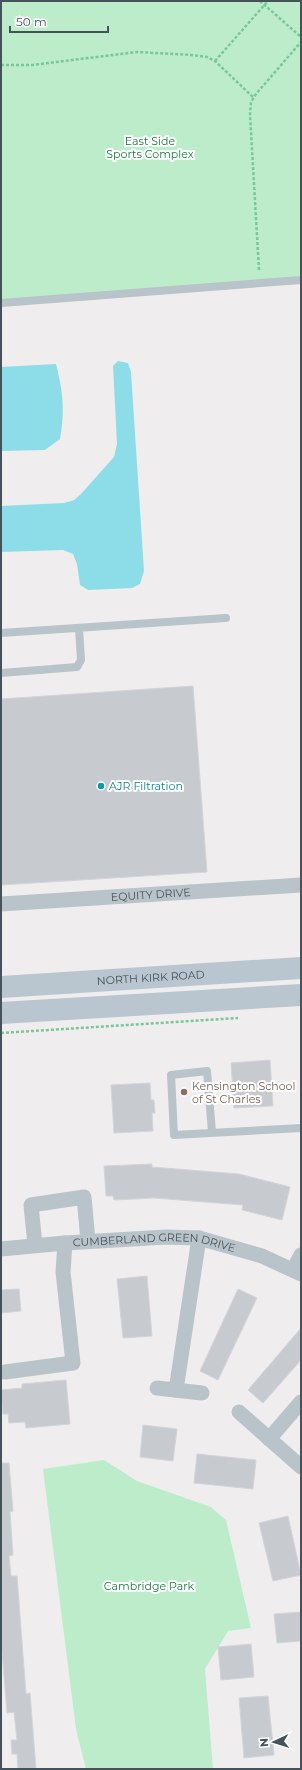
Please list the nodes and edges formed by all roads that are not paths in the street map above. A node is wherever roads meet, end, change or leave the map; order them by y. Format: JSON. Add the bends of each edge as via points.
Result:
{"nodes":[{"id":1,"x":301,"y":280,"type":"edge"},
{"id":2,"x":1,"y":303,"type":"edge"},
{"id":3,"x":226,"y":618,"type":"dead end"},
{"id":4,"x":79,"y":628,"type":"junction"},
{"id":5,"x":1,"y":633,"type":"edge"},
{"id":6,"x":1,"y":673,"type":"edge"},
{"id":7,"x":301,"y":885,"type":"edge"},
{"id":8,"x":1,"y":904,"type":"edge"},
{"id":9,"x":301,"y":968,"type":"edge"},
{"id":10,"x":1,"y":987,"type":"edge"},
{"id":11,"x":301,"y":995,"type":"edge"},
{"id":12,"x":1,"y":1013,"type":"edge"},
{"id":13,"x":301,"y":1128,"type":"edge"},
{"id":14,"x":212,"y":1132,"type":"junction"},
{"id":15,"x":199,"y":1238,"type":"junction"},
{"id":16,"x":88,"y":1241,"type":"junction"},
{"id":17,"x":65,"y":1242,"type":"junction"},
{"id":18,"x":35,"y":1246,"type":"junction"},
{"id":19,"x":1,"y":1249,"type":"edge"},
{"id":20,"x":301,"y":1255,"type":"edge"},
{"id":21,"x":297,"y":1272,"type":"edge"},
{"id":22,"x":5,"y":1372,"type":"dead end"},
{"id":23,"x":157,"y":1388,"type":"dead end"},
{"id":24,"x":176,"y":1390,"type":"junction"},
{"id":25,"x":202,"y":1394,"type":"dead end"},
{"id":26,"x":301,"y":1402,"type":"edge"},
{"id":27,"x":239,"y":1412,"type":"dead end"},
{"id":28,"x":269,"y":1439,"type":"junction"},
{"id":29,"x":301,"y":1467,"type":"edge"}],
"edges":[{"from":1,"to":2,"type":"lane"},
{"from":3,"to":4,"type":"lane"},
{"from":4,"to":5,"type":"lane"},
{"from":4,"to":6,"type":"lane","via":[[81,660],[77,667]]},
{"from":7,"to":8,"type":"street","name":"EQUITY DRIVE"},
{"from":9,"to":10,"type":"main road","name":"NORTH KIRK ROAD"},
{"from":11,"to":12,"type":"main road"},
{"from":13,"to":14,"type":"lane"},
{"from":14,"to":14,"type":"lane","via":[[206,1071],[170,1075],[174,1135]]},
{"from":15,"to":16,"type":"street","name":"CUMBERLAND GREEN DRIVE"},
{"from":15,"to":21,"type":"street","name":"CUMBERLAND GREEN DRIVE","via":[[262,1256]]},
{"from":15,"to":24,"type":"street"},
{"from":16,"to":17,"type":"street","name":"CUMBERLAND GREEN DRIVE"},
{"from":16,"to":18,"type":"street","via":[[84,1197],[31,1205]]},
{"from":17,"to":18,"type":"street","name":"CUMBERLAND GREEN DRIVE"},
{"from":17,"to":22,"type":"street","via":[[63,1272],[73,1363]]},
{"from":18,"to":19,"type":"street","name":"CUMBERLAND GREEN DRIVE"},
{"from":20,"to":21,"type":"street"},
{"from":23,"to":24,"type":"street"},
{"from":24,"to":25,"type":"street"},
{"from":26,"to":28,"type":"street"},
{"from":27,"to":28,"type":"street"},
{"from":28,"to":29,"type":"street"}]}
